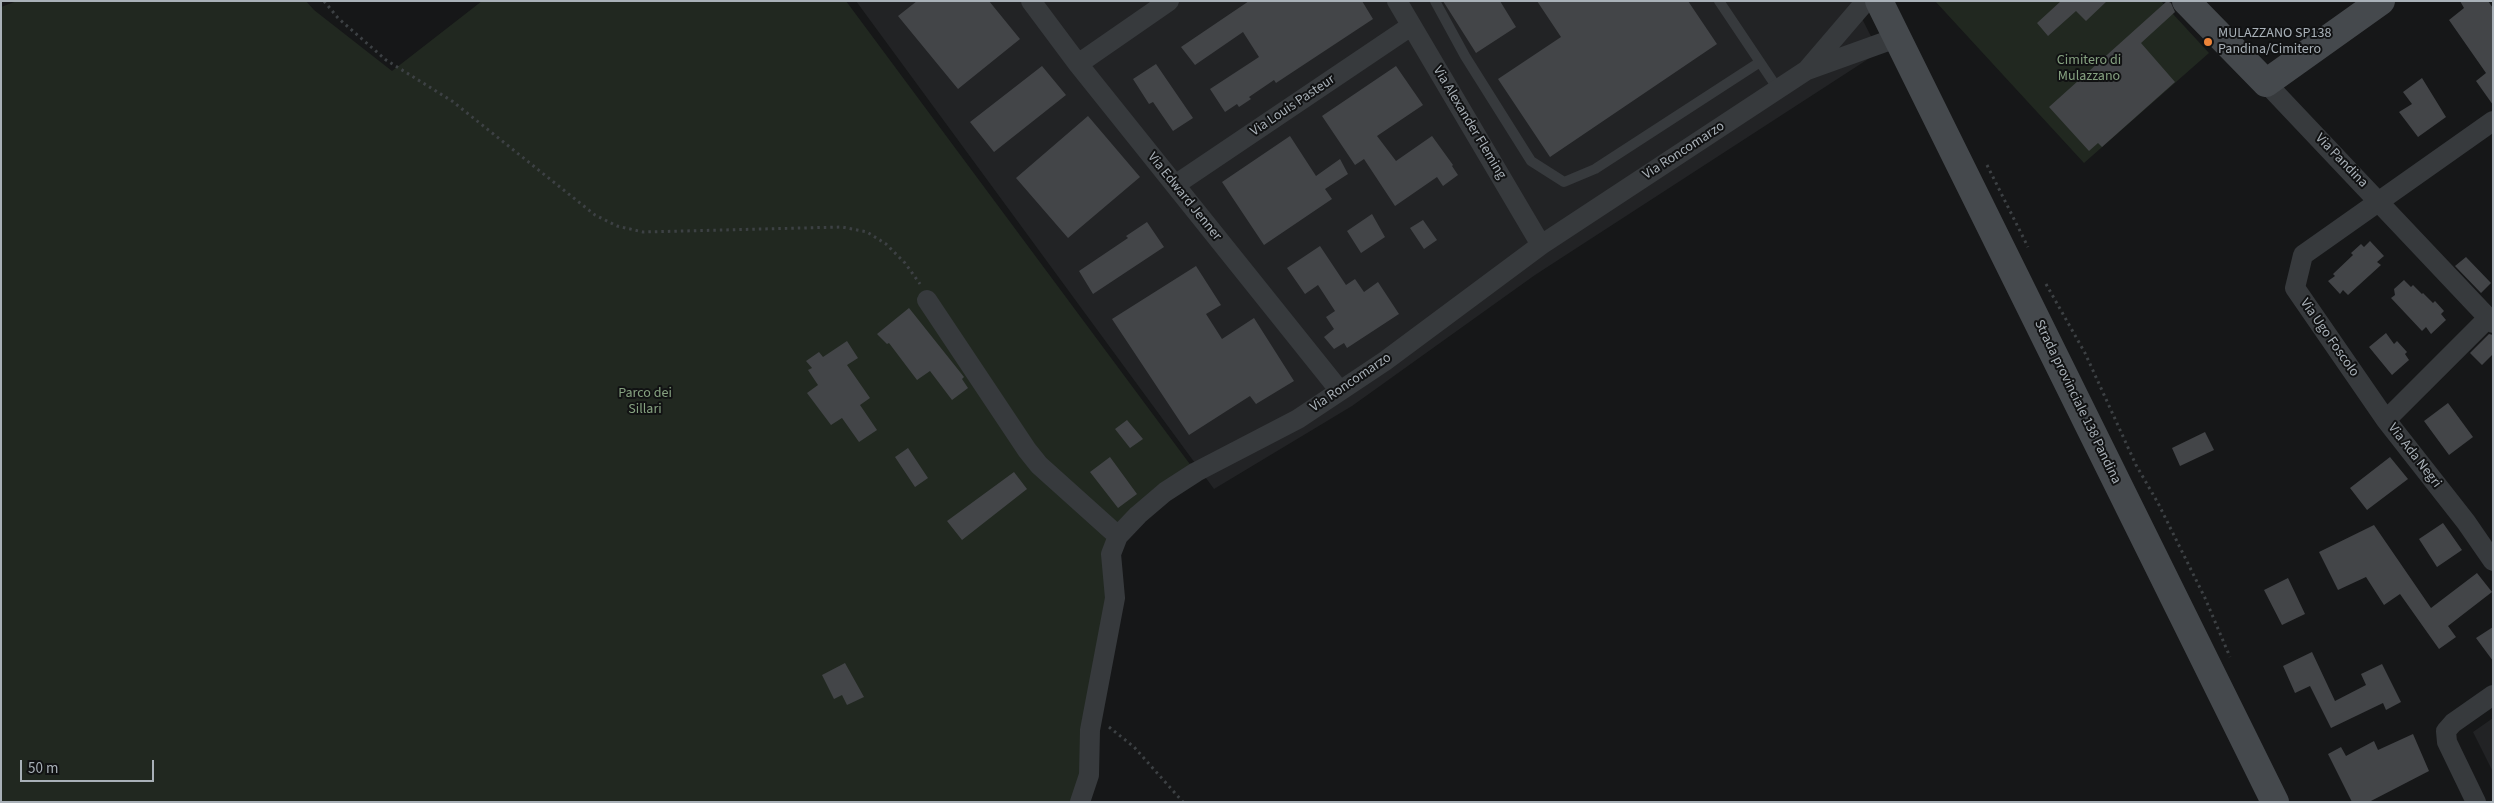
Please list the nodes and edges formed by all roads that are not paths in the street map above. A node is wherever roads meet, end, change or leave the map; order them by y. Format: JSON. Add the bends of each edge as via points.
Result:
{"nodes":[{"id":1,"x":1031,"y":1,"type":"edge"},
{"id":2,"x":1170,"y":1,"type":"edge"},
{"id":3,"x":1397,"y":1,"type":"edge"},
{"id":4,"x":1434,"y":1,"type":"edge"},
{"id":5,"x":1719,"y":1,"type":"edge"},
{"id":6,"x":1866,"y":1,"type":"edge"},
{"id":7,"x":1879,"y":1,"type":"edge"},
{"id":8,"x":2186,"y":1,"type":"edge"},
{"id":9,"x":2381,"y":1,"type":"edge"},
{"id":10,"x":1411,"y":26,"type":"junction"},
{"id":11,"x":1896,"y":38,"type":"junction"},
{"id":12,"x":1760,"y":62,"type":"junction"},
{"id":13,"x":1078,"y":64,"type":"junction"},
{"id":14,"x":1807,"y":70,"type":"junction"},
{"id":15,"x":2266,"y":83,"type":"junction"},
{"id":16,"x":1778,"y":89,"type":"junction"},
{"id":17,"x":2493,"y":121,"type":"edge"},
{"id":18,"x":1175,"y":185,"type":"junction"},
{"id":19,"x":2380,"y":201,"type":"junction"},
{"id":20,"x":1541,"y":245,"type":"junction"},
{"id":21,"x":927,"y":300,"type":"road end"},
{"id":22,"x":2490,"y":321,"type":"edge"},
{"id":23,"x":1340,"y":391,"type":"junction"},
{"id":24,"x":2386,"y":420,"type":"junction"},
{"id":25,"x":1118,"y":536,"type":"junction"},
{"id":26,"x":2493,"y":561,"type":"edge"},
{"id":27,"x":2493,"y":695,"type":"edge"},
{"id":28,"x":1080,"y":802,"type":"edge"},
{"id":29,"x":2275,"y":802,"type":"edge"},
{"id":30,"x":2476,"y":802,"type":"edge"}],
"edges":[{"from":1,"to":13,"type":"street","name":"Via Edward Jenner"},
{"from":2,"to":13,"type":"street"},
{"from":3,"to":10,"type":"street","name":"Via Alexander Fleming"},
{"from":4,"to":12,"type":"lane","via":[[1531,161],[1564,182],[1596,169]]},
{"from":5,"to":12,"type":"lane"},
{"from":6,"to":14,"type":"street","name":"Via Roncomarzo"},
{"from":7,"to":11,"type":"street","name":"Strada provinciale 138 Pandina"},
{"from":8,"to":15,"type":"street","name":"Via Pandina"},
{"from":9,"to":15,"type":"street"},
{"from":10,"to":18,"type":"street","name":"Via Louis Pasteur"},
{"from":10,"to":20,"type":"street","name":"Via Alexander Fleming"},
{"from":11,"to":14,"type":"street","name":"Via Roncomarzo"},
{"from":11,"to":29,"type":"street","name":"Strada provinciale 138 Pandina"},
{"from":12,"to":16,"type":"lane"},
{"from":13,"to":18,"type":"street","name":"Via Edward Jenner"},
{"from":14,"to":16,"type":"street","name":"Via Roncomarzo"},
{"from":15,"to":19,"type":"street","name":"Via Pandina"},
{"from":16,"to":20,"type":"street","name":"Via Roncomarzo"},
{"from":17,"to":19,"type":"street","name":"Via Ugo Foscolo"},
{"from":18,"to":23,"type":"street","name":"Via Edward Jenner"},
{"from":19,"to":22,"type":"street","name":"Via Pandina"},
{"from":19,"to":24,"type":"street","name":"Via Ugo Foscolo","via":[[2303,255],[2295,288]]},
{"from":20,"to":23,"type":"street","name":"Via Roncomarzo"},
{"from":21,"to":25,"type":"street","via":[[1039,465]]},
{"from":22,"to":24,"type":"street","name":"Via Ada Negri"},
{"from":23,"to":25,"type":"street","name":"Via Roncomarzo","via":[[1298,419],[1196,472],[1165,492]]},
{"from":24,"to":26,"type":"street","name":"Via Ada Negri"},
{"from":25,"to":28,"type":"street","via":[[1111,554],[1116,598],[1090,730],[1089,775]]},
{"from":27,"to":30,"type":"street","via":[[2446,731],[2447,742]]}]}
